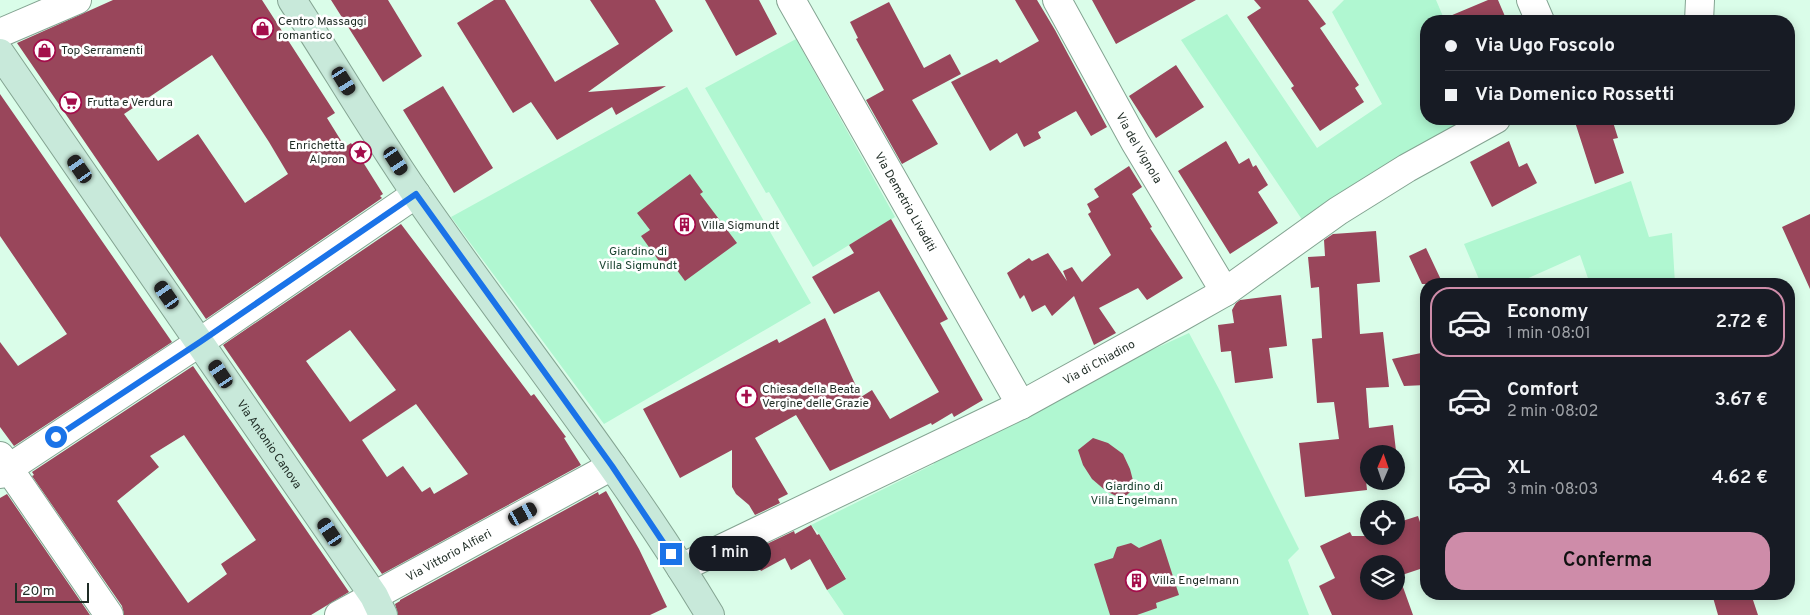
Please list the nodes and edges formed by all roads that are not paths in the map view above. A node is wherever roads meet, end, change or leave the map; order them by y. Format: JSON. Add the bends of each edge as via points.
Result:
{"nodes":[{"id":1,"x":77,"y":0,"type":"edge"},
{"id":2,"x":292,"y":0,"type":"edge"},
{"id":3,"x":791,"y":0,"type":"edge"},
{"id":4,"x":1057,"y":0,"type":"edge"},
{"id":5,"x":1532,"y":0,"type":"edge"},
{"id":6,"x":1700,"y":0,"type":"edge"},
{"id":7,"x":1538,"y":15,"type":"edge"},
{"id":8,"x":1699,"y":15,"type":"edge"},
{"id":9,"x":0,"y":33,"type":"edge"},
{"id":10,"x":0,"y":53,"type":"edge"},
{"id":11,"x":1485,"y":125,"type":"edge"},
{"id":12,"x":416,"y":194,"type":"junction"},
{"id":13,"x":1226,"y":292,"type":"junction"},
{"id":14,"x":200,"y":342,"type":"junction"},
{"id":15,"x":1021,"y":405,"type":"junction"},
{"id":16,"x":3,"y":466,"type":"edge"},
{"id":17,"x":612,"y":466,"type":"junction"},
{"id":18,"x":681,"y":568,"type":"junction"},
{"id":19,"x":379,"y":605,"type":"edge"},
{"id":20,"x":703,"y":613,"type":"edge"},
{"id":21,"x":109,"y":615,"type":"edge"},
{"id":22,"x":339,"y":615,"type":"edge"}],
"edges":[{"from":1,"to":9,"type":"street"},
{"from":2,"to":12,"type":"main road"},
{"from":3,"to":15,"type":"street","name":"Via Demetrio Livaditi"},
{"from":4,"to":13,"type":"street","name":"Via del Vignola","via":[[1135,142]]},
{"from":5,"to":7,"type":"street"},
{"from":6,"to":8,"type":"street"},
{"from":10,"to":14,"type":"main road","name":"Via Antonio Canova"},
{"from":11,"to":13,"type":"street","name":"Via di Chiadino","via":[[1407,168],[1338,212]]},
{"from":12,"to":14,"type":"street"},
{"from":12,"to":17,"type":"main road"},
{"from":13,"to":15,"type":"street","name":"Via di Chiadino"},
{"from":14,"to":16,"type":"street"},
{"from":14,"to":19,"type":"main road","name":"Via Antonio Canova"},
{"from":15,"to":18,"type":"street","name":"Via di Chiadino"},
{"from":16,"to":21,"type":"street"},
{"from":17,"to":18,"type":"main road"},
{"from":17,"to":19,"type":"street","name":"Via Vittorio Alfieri"},
{"from":18,"to":20,"type":"main road"},
{"from":19,"to":22,"type":"street","name":"Via Vittorio Alfieri"}]}
